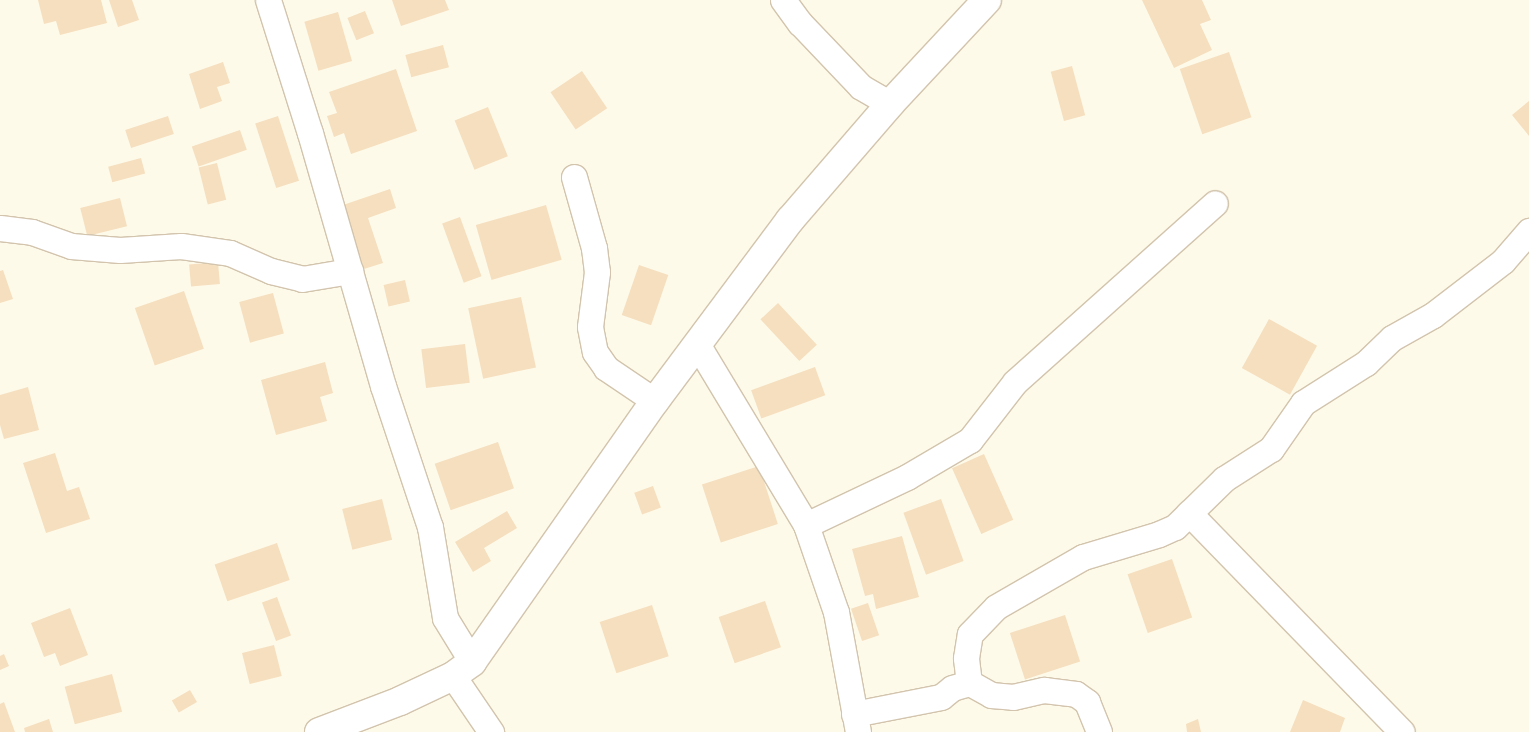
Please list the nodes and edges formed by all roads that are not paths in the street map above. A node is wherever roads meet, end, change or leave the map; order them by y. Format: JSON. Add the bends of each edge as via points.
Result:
{"nodes":[{"id":1,"x":268,"y":0,"type":"edge"},
{"id":2,"x":783,"y":0,"type":"edge"},
{"id":3,"x":987,"y":0,"type":"edge"},
{"id":4,"x":890,"y":104,"type":"junction"},
{"id":5,"x":574,"y":177,"type":"dead end"},
{"id":6,"x":1215,"y":203,"type":"dead end"},
{"id":7,"x":0,"y":228,"type":"edge"},
{"id":8,"x":1529,"y":230,"type":"edge"},
{"id":9,"x":350,"y":272,"type":"junction"},
{"id":10,"x":697,"y":344,"type":"junction"},
{"id":11,"x":655,"y":401,"type":"junction"},
{"id":12,"x":1189,"y":514,"type":"junction"},
{"id":13,"x":806,"y":525,"type":"junction"},
{"id":14,"x":462,"y":669,"type":"junction"},
{"id":15,"x":968,"y":682,"type":"junction"},
{"id":16,"x":856,"y":723,"type":"edge"},
{"id":17,"x":319,"y":732,"type":"edge"},
{"id":18,"x":491,"y":732,"type":"edge"},
{"id":19,"x":1099,"y":732,"type":"edge"},
{"id":20,"x":1402,"y":732,"type":"edge"}],
"edges":[{"from":1,"to":9,"type":"street"},
{"from":2,"to":4,"type":"street","via":[[800,23],[861,86]]},
{"from":3,"to":4,"type":"street"},
{"from":4,"to":10,"type":"street","via":[[790,220]]},
{"from":5,"to":11,"type":"street","via":[[594,248],[596,272],[590,327],[595,352],[606,368]]},
{"from":6,"to":13,"type":"street","via":[[1015,382],[970,440],[907,477]]},
{"from":7,"to":9,"type":"street","via":[[32,232],[71,246],[120,250],[181,246],[230,254],[271,272],[302,279]]},
{"from":8,"to":12,"type":"street","via":[[1503,261],[1434,315],[1392,338],[1366,363],[1303,404],[1271,449],[1224,479]]},
{"from":9,"to":14,"type":"street","via":[[383,386],[430,527],[445,618]]},
{"from":10,"to":11,"type":"street"},
{"from":10,"to":13,"type":"street"},
{"from":11,"to":14,"type":"street"},
{"from":12,"to":15,"type":"street","via":[[1175,527],[1160,534],[1083,556],[996,606],[970,634],[966,658]]},
{"from":12,"to":20,"type":"street"},
{"from":13,"to":16,"type":"street","via":[[836,612]]},
{"from":14,"to":17,"type":"street","via":[[400,701]]},
{"from":14,"to":18,"type":"street"},
{"from":15,"to":16,"type":"street","via":[[952,688],[941,697]]},
{"from":15,"to":19,"type":"street","via":[[991,695],[1013,697],[1044,690],[1076,694],[1088,702]]}]}
